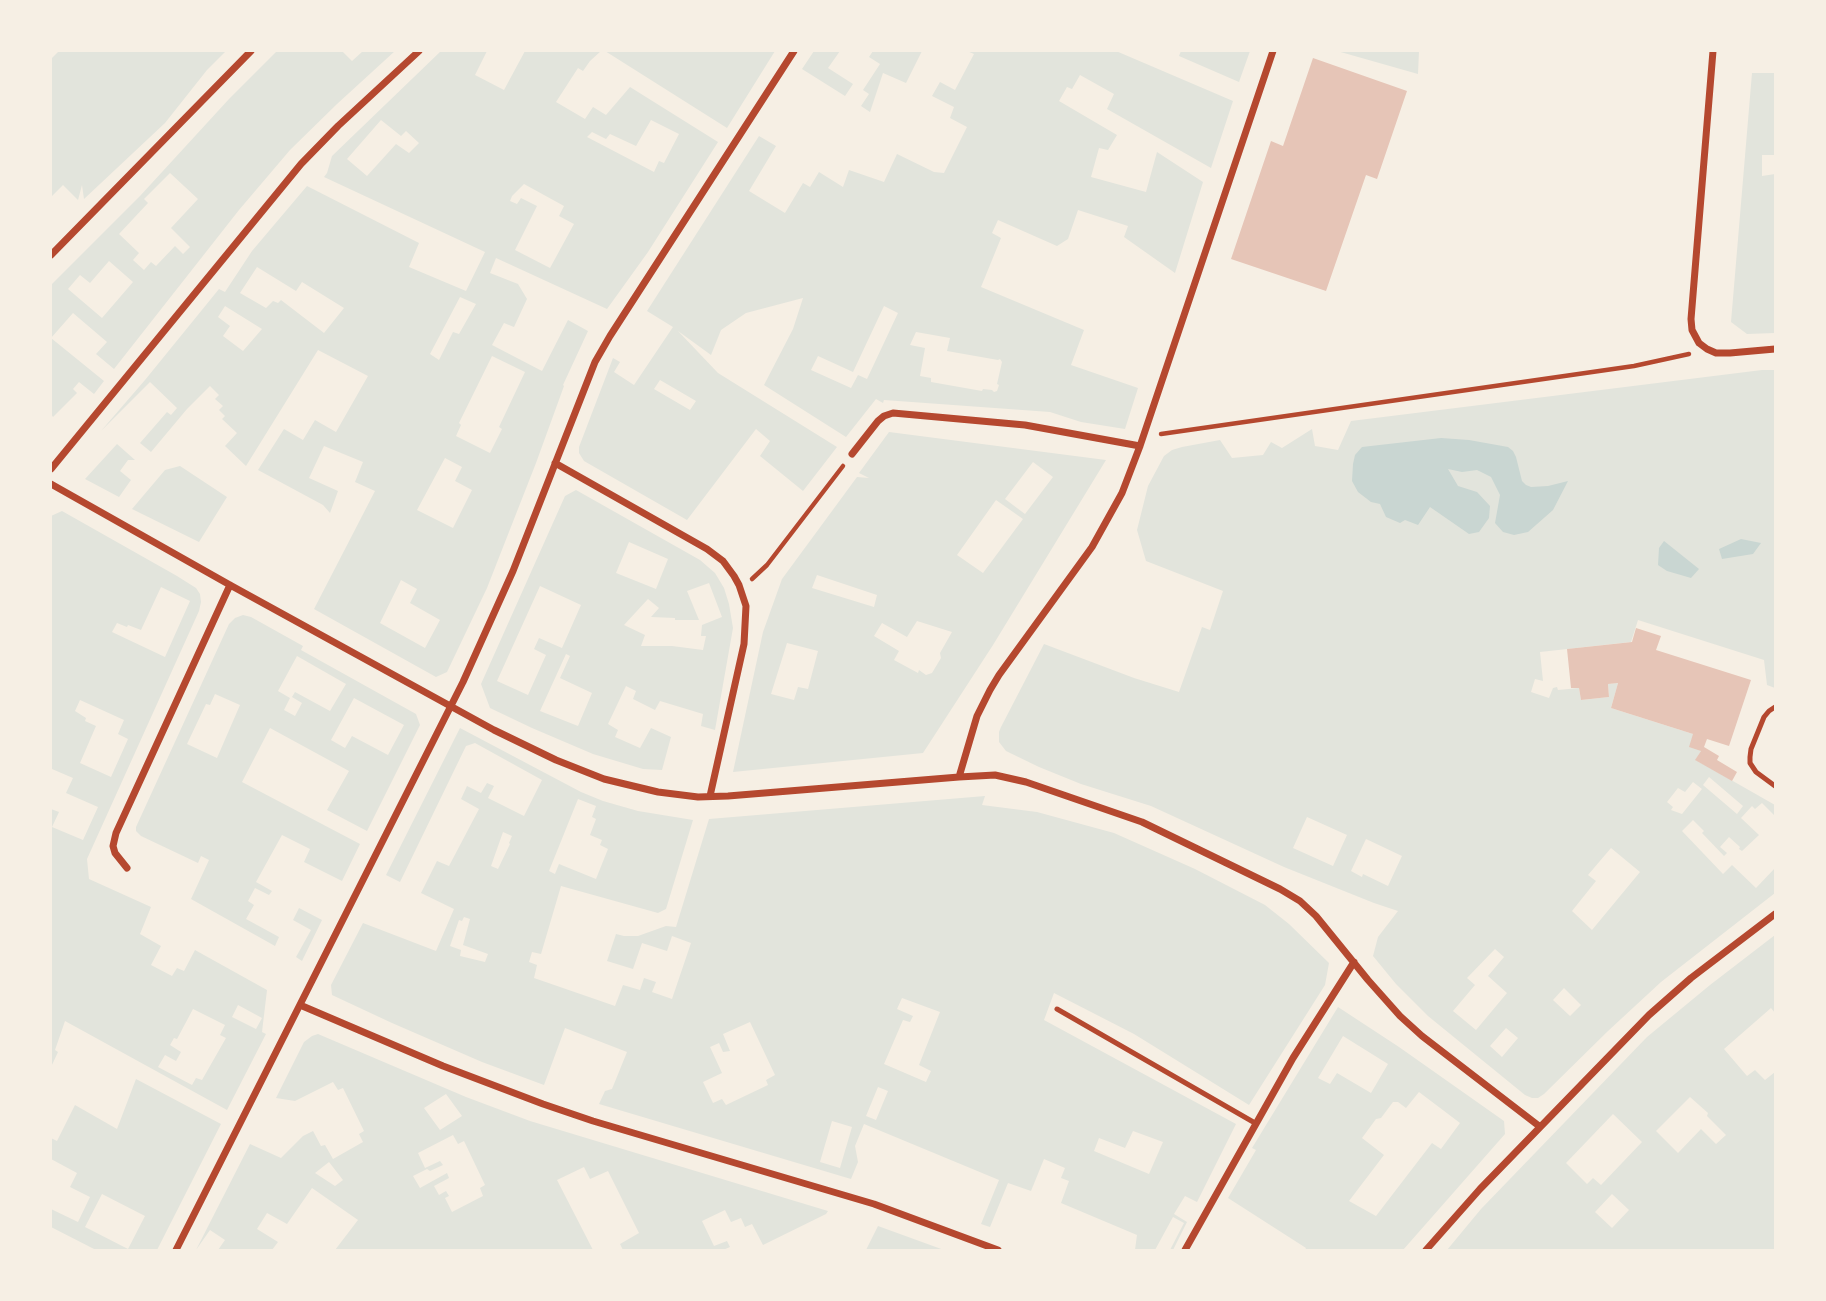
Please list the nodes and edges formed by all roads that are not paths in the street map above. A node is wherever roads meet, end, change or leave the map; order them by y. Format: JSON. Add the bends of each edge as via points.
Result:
{"nodes":[{"id":1,"x":251,"y":51,"type":"edge"},
{"id":2,"x":419,"y":51,"type":"edge"},
{"id":3,"x":794,"y":51,"type":"edge"},
{"id":4,"x":1273,"y":51,"type":"edge"},
{"id":5,"x":1713,"y":51,"type":"edge"},
{"id":6,"x":51,"y":255,"type":"edge"},
{"id":7,"x":1775,"y":349,"type":"edge"},
{"id":8,"x":1140,"y":446,"type":"junction"},
{"id":9,"x":852,"y":454,"type":"road end"},
{"id":10,"x":555,"y":463,"type":"junction"},
{"id":11,"x":51,"y":469,"type":"edge"},
{"id":12,"x":53,"y":488,"type":"edge"},
{"id":13,"x":230,"y":585,"type":"junction"},
{"id":14,"x":451,"y":706,"type":"junction"},
{"id":15,"x":1775,"y":707,"type":"edge"},
{"id":16,"x":959,"y":776,"type":"junction"},
{"id":17,"x":1775,"y":786,"type":"edge"},
{"id":18,"x":710,"y":796,"type":"junction"},
{"id":19,"x":127,"y":868,"type":"dead end"},
{"id":20,"x":1775,"y":914,"type":"edge"},
{"id":21,"x":1354,"y":962,"type":"junction"},
{"id":22,"x":300,"y":1005,"type":"junction"},
{"id":23,"x":1057,"y":1009,"type":"dead end"},
{"id":24,"x":1255,"y":1123,"type":"junction"},
{"id":25,"x":1539,"y":1126,"type":"junction"},
{"id":26,"x":176,"y":1250,"type":"edge"},
{"id":27,"x":998,"y":1250,"type":"edge"},
{"id":28,"x":1185,"y":1250,"type":"edge"},
{"id":29,"x":1426,"y":1250,"type":"edge"}],
"edges":[{"from":1,"to":6,"type":"street"},
{"from":2,"to":11,"type":"street","via":[[300,164]]},
{"from":3,"to":10,"type":"street","via":[[602,349]]},
{"from":4,"to":8,"type":"street"},
{"from":5,"to":7,"type":"street","via":[[1690,318],[1693,335],[1707,349],[1721,354]]},
{"from":8,"to":9,"type":"street","via":[[1025,425],[893,413],[878,421]]},
{"from":8,"to":16,"type":"street","via":[[1118,501],[1091,547],[990,690]]},
{"from":10,"to":14,"type":"street","via":[[501,601]]},
{"from":10,"to":18,"type":"street","via":[[707,550],[723,561],[739,585],[746,606],[746,630]]},
{"from":12,"to":13,"type":"street"},
{"from":13,"to":14,"type":"street"},
{"from":13,"to":19,"type":"street","via":[[116,834],[115,853]]},
{"from":14,"to":18,"type":"street","via":[[587,773],[658,792]]},
{"from":14,"to":22,"type":"street"},
{"from":15,"to":17,"type":"lane","via":[[1764,717],[1749,757],[1756,772]]},
{"from":16,"to":18,"type":"street"},
{"from":16,"to":21,"type":"street","via":[[1015,779],[1157,829],[1300,901]]},
{"from":20,"to":25,"type":"street","via":[[1648,1015]]},
{"from":21,"to":24,"type":"street"},
{"from":21,"to":25,"type":"street","via":[[1422,1036]]},
{"from":22,"to":26,"type":"street"},
{"from":22,"to":27,"type":"street","via":[[543,1104],[874,1204]]},
{"from":23,"to":24,"type":"lane"},
{"from":24,"to":28,"type":"street"},
{"from":25,"to":29,"type":"street"}]}
